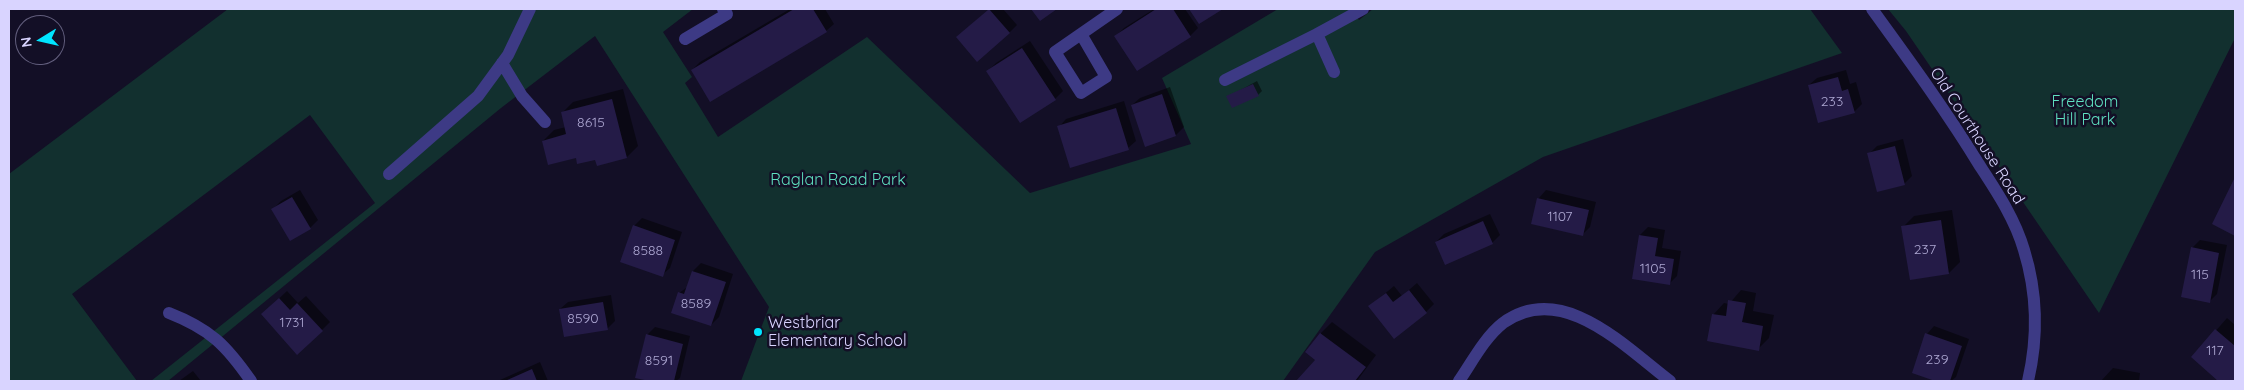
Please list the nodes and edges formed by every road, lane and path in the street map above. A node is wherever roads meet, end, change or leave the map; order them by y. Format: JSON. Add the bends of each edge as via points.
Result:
{"nodes":[{"id":1,"x":530,"y":9,"type":"edge"},
{"id":2,"x":723,"y":9,"type":"edge"},
{"id":3,"x":1117,"y":9,"type":"edge"},
{"id":4,"x":1363,"y":9,"type":"edge"},
{"id":5,"x":1872,"y":9,"type":"edge"},
{"id":6,"x":1081,"y":34,"type":"junction"},
{"id":7,"x":1317,"y":34,"type":"junction"},
{"id":8,"x":685,"y":39,"type":"dead end"},
{"id":9,"x":502,"y":63,"type":"junction"},
{"id":10,"x":1334,"y":72,"type":"dead end"},
{"id":11,"x":1225,"y":80,"type":"dead end"},
{"id":12,"x":545,"y":122,"type":"dead end"},
{"id":13,"x":389,"y":174,"type":"dead end"},
{"id":14,"x":168,"y":313,"type":"dead end"},
{"id":15,"x":251,"y":381,"type":"edge"},
{"id":16,"x":1459,"y":381,"type":"edge"},
{"id":17,"x":1670,"y":381,"type":"edge"},
{"id":18,"x":2028,"y":381,"type":"edge"}],
"edges":[{"from":1,"to":9,"type":"street"},
{"from":2,"to":8,"type":"street","via":[[727,14]]},
{"from":3,"to":6,"type":"street"},
{"from":4,"to":7,"type":"street"},
{"from":5,"to":18,"type":"street","name":"Old Courthouse Road","via":[[1966,143],[2015,226],[2031,279],[2035,312],[2034,348]]},
{"from":6,"to":6,"type":"street","via":[[1055,52],[1081,93],[1106,77]]},
{"from":7,"to":10,"type":"street"},
{"from":7,"to":11,"type":"street"},
{"from":9,"to":12,"type":"street","via":[[526,102]]},
{"from":9,"to":13,"type":"street","via":[[478,96]]},
{"from":14,"to":15,"type":"street","via":[[196,324],[215,337]]},
{"from":16,"to":17,"type":"street","via":[[1502,324],[1518,314],[1554,308],[1573,313],[1605,332]]}]}
